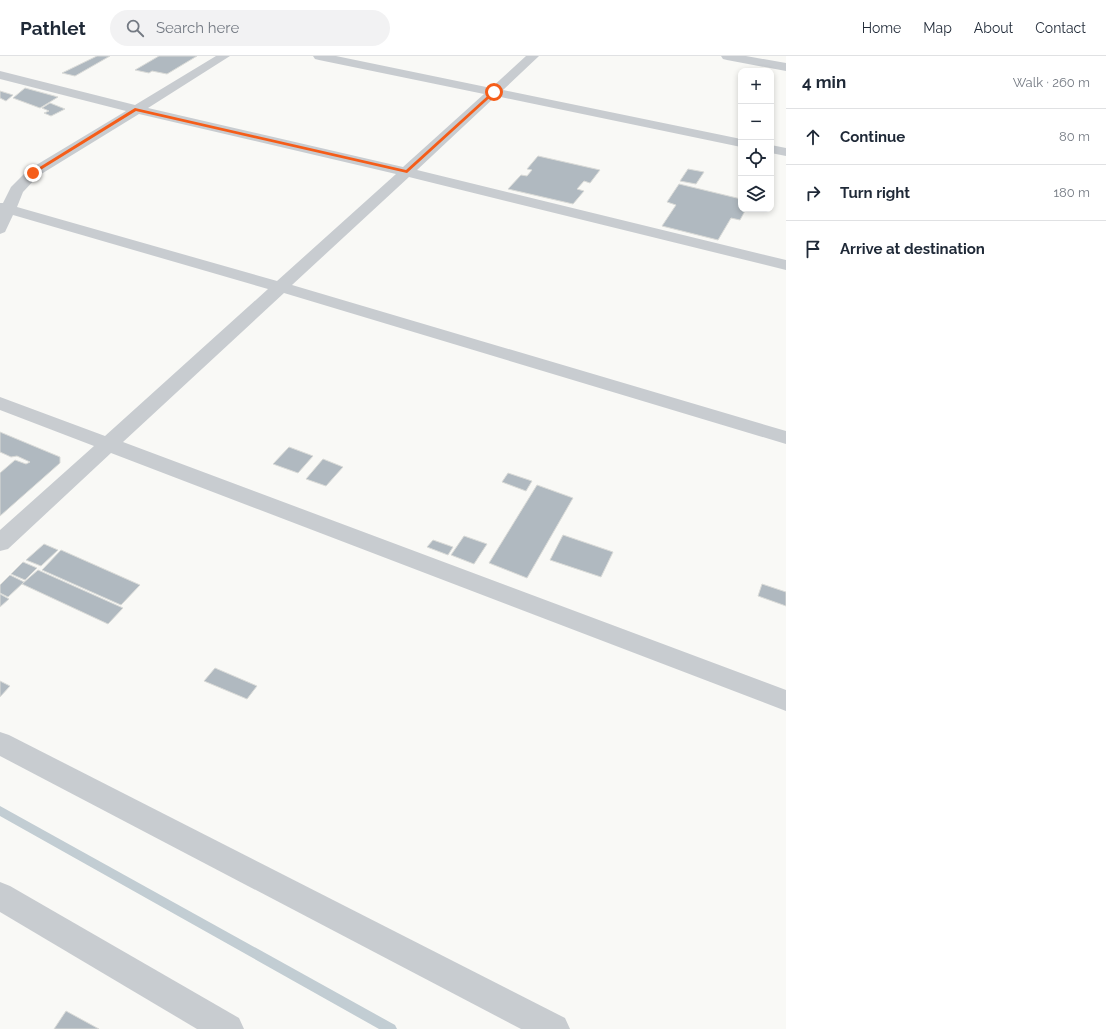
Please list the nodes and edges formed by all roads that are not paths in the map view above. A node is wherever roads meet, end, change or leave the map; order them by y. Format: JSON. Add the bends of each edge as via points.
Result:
{"nodes":[{"id":1,"x":224,"y":56,"type":"edge"},
{"id":2,"x":319,"y":56,"type":"edge"},
{"id":3,"x":533,"y":56,"type":"edge"},
{"id":4,"x":727,"y":56,"type":"edge"},
{"id":5,"x":786,"y":67,"type":"edge"},
{"id":6,"x":0,"y":75,"type":"edge"},
{"id":7,"x":494,"y":92,"type":"junction"},
{"id":8,"x":135,"y":109,"type":"junction"},
{"id":9,"x":738,"y":142,"type":"edge"},
{"id":10,"x":774,"y":150,"type":"edge"},
{"id":11,"x":786,"y":152,"type":"edge"},
{"id":12,"x":407,"y":172,"type":"junction"},
{"id":13,"x":3,"y":209,"type":"edge"},
{"id":14,"x":0,"y":229,"type":"edge"},
{"id":15,"x":786,"y":265,"type":"edge"},
{"id":16,"x":281,"y":287,"type":"junction"},
{"id":17,"x":0,"y":403,"type":"edge"},
{"id":18,"x":786,"y":438,"type":"edge"},
{"id":19,"x":108,"y":444,"type":"junction"},
{"id":20,"x":0,"y":543,"type":"edge"},
{"id":21,"x":786,"y":701,"type":"edge"},
{"id":22,"x":0,"y":743,"type":"edge"},
{"id":23,"x":0,"y":896,"type":"edge"},
{"id":24,"x":228,"y":1029,"type":"edge"},
{"id":25,"x":554,"y":1029,"type":"edge"}],
"edges":[{"from":1,"to":8,"type":"street"},
{"from":2,"to":7,"type":"street"},
{"from":3,"to":7,"type":"street"},
{"from":4,"to":5,"type":"street"},
{"from":6,"to":8,"type":"street"},
{"from":7,"to":9,"type":"street"},
{"from":7,"to":12,"type":"street"},
{"from":8,"to":12,"type":"street"},
{"from":8,"to":13,"type":"street","via":[[33,173],[16,190]]},
{"from":10,"to":11,"type":"street"},
{"from":12,"to":15,"type":"street"},
{"from":12,"to":16,"type":"street"},
{"from":13,"to":14,"type":"street"},
{"from":13,"to":16,"type":"street"},
{"from":16,"to":18,"type":"street"},
{"from":16,"to":19,"type":"street"},
{"from":17,"to":19,"type":"street"},
{"from":19,"to":20,"type":"street"},
{"from":19,"to":21,"type":"street"},
{"from":22,"to":25,"type":"street"},
{"from":23,"to":24,"type":"street"}]}
